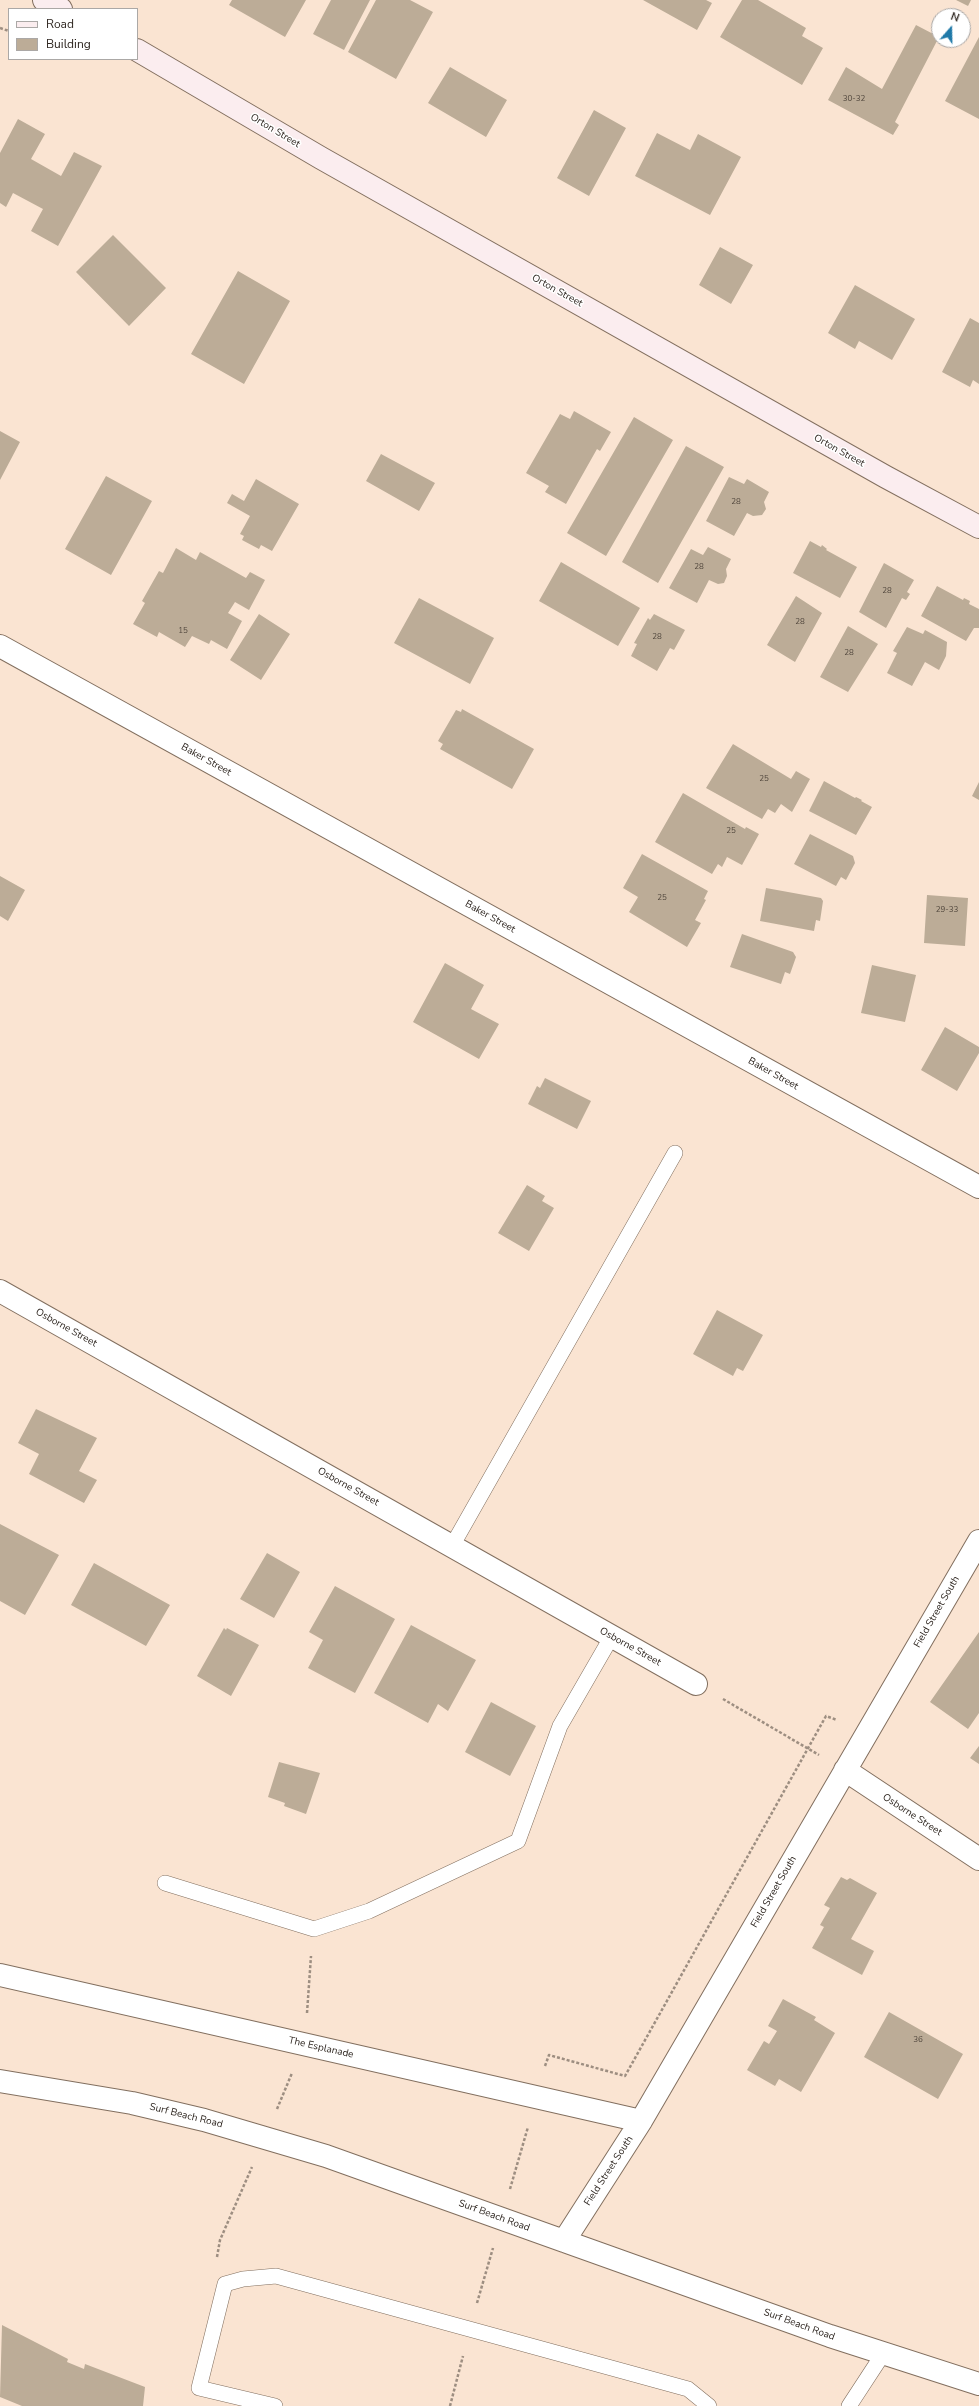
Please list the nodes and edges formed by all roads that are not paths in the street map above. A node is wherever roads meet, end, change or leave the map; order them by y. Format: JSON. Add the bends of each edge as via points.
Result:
{"nodes":[{"id":1,"x":44,"y":0,"type":"edge"},
{"id":2,"x":59,"y":8,"type":"edge"},
{"id":3,"x":138,"y":51,"type":"edge"},
{"id":4,"x":979,"y":527,"type":"edge"},
{"id":5,"x":0,"y":646,"type":"edge"},
{"id":6,"x":675,"y":1153,"type":"dead end"},
{"id":7,"x":979,"y":1188,"type":"edge"},
{"id":8,"x":0,"y":1291,"type":"edge"},
{"id":9,"x":979,"y":1540,"type":"edge"},
{"id":10,"x":452,"y":1546,"type":"junction"},
{"id":11,"x":612,"y":1636,"type":"junction"},
{"id":12,"x":696,"y":1684,"type":"road end"},
{"id":13,"x":845,"y":1770,"type":"junction"},
{"id":14,"x":979,"y":1859,"type":"edge"},
{"id":15,"x":165,"y":1883,"type":"dead end"},
{"id":16,"x":0,"y":1975,"type":"edge"},
{"id":17,"x":0,"y":2081,"type":"edge"},
{"id":18,"x":641,"y":2121,"type":"junction"},
{"id":19,"x":564,"y":2240,"type":"junction"},
{"id":20,"x":883,"y":2354,"type":"junction"},
{"id":21,"x":979,"y":2384,"type":"edge"},
{"id":22,"x":275,"y":2406,"type":"edge"},
{"id":23,"x":709,"y":2406,"type":"edge"},
{"id":24,"x":849,"y":2406,"type":"edge"}],
"edges":[{"from":1,"to":2,"type":"main road"},
{"from":3,"to":4,"type":"main road","name":"Orton Street","via":[[369,185]]},
{"from":5,"to":7,"type":"street","name":"Baker Street"},
{"from":6,"to":10,"type":"lane"},
{"from":8,"to":10,"type":"street","name":"Osborne Street"},
{"from":9,"to":13,"type":"street","name":"Field Street South"},
{"from":10,"to":11,"type":"street","name":"Osborne Street"},
{"from":11,"to":12,"type":"street","name":"Osborne Street"},
{"from":11,"to":15,"type":"lane","via":[[560,1726],[518,1841],[369,1911],[314,1930]]},
{"from":13,"to":14,"type":"street","name":"Osborne Street"},
{"from":13,"to":18,"type":"street","name":"Field Street South"},
{"from":16,"to":18,"type":"street","name":"The Esplanade"},
{"from":17,"to":19,"type":"street","name":"Surf Beach Road","via":[[132,2103],[204,2120],[326,2156]]},
{"from":18,"to":19,"type":"street","name":"Field Street South"},
{"from":19,"to":20,"type":"street","name":"Surf Beach Road"},
{"from":20,"to":21,"type":"street","name":"Surf Beach Road"},
{"from":20,"to":24,"type":"lane"},
{"from":22,"to":23,"type":"lane","via":[[199,2388],[225,2284],[243,2279],[276,2276],[688,2390]]}]}
